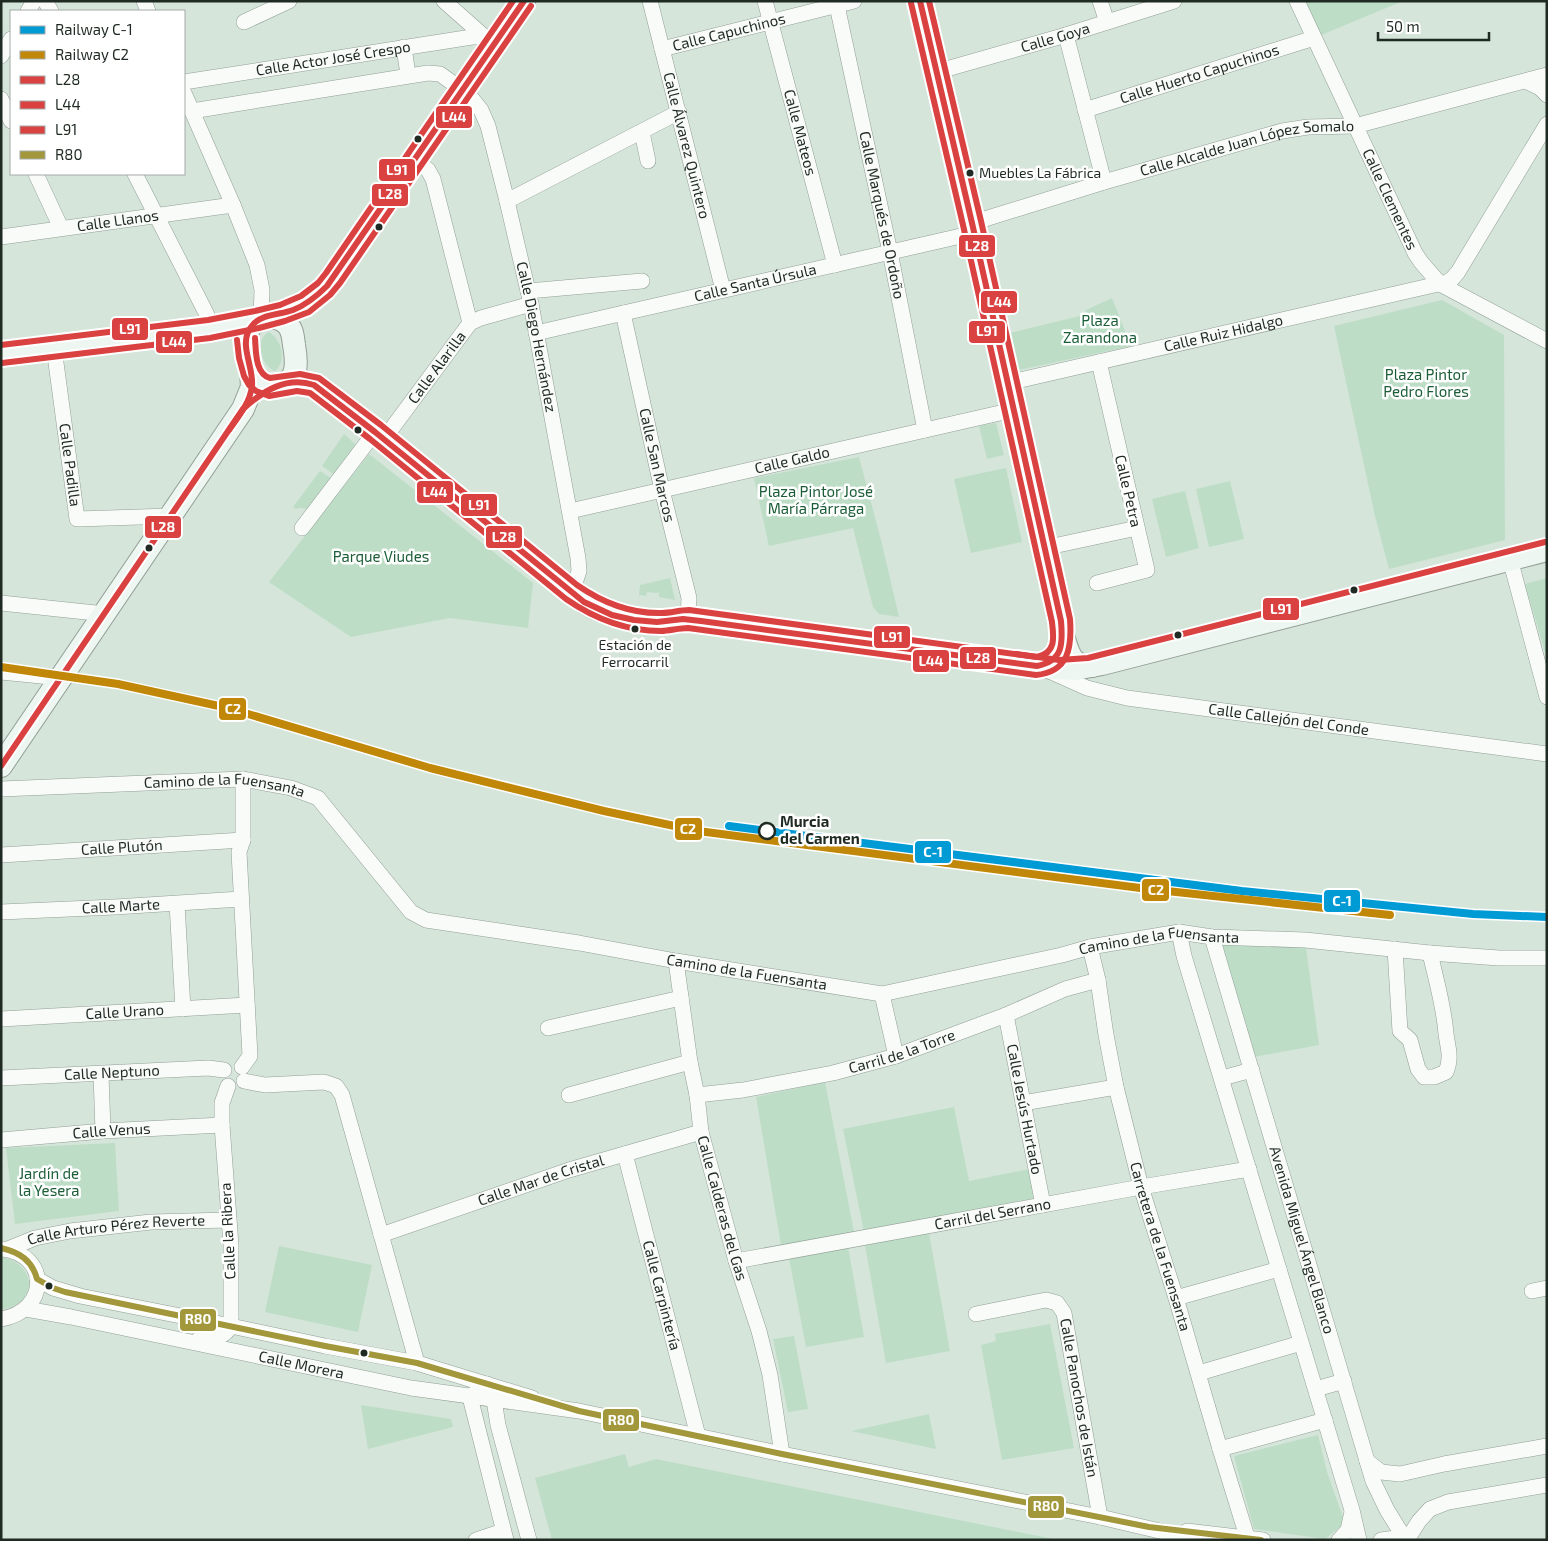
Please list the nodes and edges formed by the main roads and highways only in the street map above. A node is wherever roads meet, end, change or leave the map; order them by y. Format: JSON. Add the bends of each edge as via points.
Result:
{"nodes":[{"id":1,"x":524,"y":1,"type":"edge"},
{"id":2,"x":920,"y":1,"type":"edge"},
{"id":3,"x":263,"y":318,"type":"junction"},
{"id":4,"x":209,"y":329,"type":"junction"},
{"id":5,"x":246,"y":339,"type":"junction"},
{"id":6,"x":1,"y":354,"type":"edge"},
{"id":7,"x":250,"y":371,"type":"junction"},
{"id":8,"x":280,"y":385,"type":"junction"},
{"id":9,"x":243,"y":409,"type":"junction"},
{"id":10,"x":1547,"y":550,"type":"edge"},
{"id":11,"x":1061,"y":627,"type":"junction"},
{"id":12,"x":1037,"y":666,"type":"junction"},
{"id":13,"x":1092,"y":666,"type":"junction"},
{"id":14,"x":1,"y":766,"type":"edge"}],
"edges":[{"from":1,"to":3,"type":"main road","via":[[489,41],[463,90],[324,289],[300,307]]},
{"from":2,"to":11,"type":"main road"},
{"from":3,"to":4,"type":"main road"},
{"from":3,"to":5,"type":"main road","via":[[248,330]]},
{"from":3,"to":8,"type":"main road","via":[[284,321],[293,336],[296,369],[292,377]]},
{"from":4,"to":5,"type":"main road","via":[[232,330]]},
{"from":4,"to":6,"type":"main road"},
{"from":5,"to":7,"type":"main road"},
{"from":7,"to":8,"type":"main road","via":[[267,386]]},
{"from":7,"to":9,"type":"main road","via":[[252,387]]},
{"from":8,"to":9,"type":"main road","via":[[261,393]]},
{"from":8,"to":12,"type":"main road","via":[[312,384],[572,592],[594,608],[618,617],[657,622],[688,619]]},
{"from":9,"to":14,"type":"main road"},
{"from":10,"to":13,"type":"main road"},
{"from":11,"to":12,"type":"main road","via":[[1058,654],[1049,663]]},
{"from":11,"to":13,"type":"main road","via":[[1073,660]]},
{"from":12,"to":13,"type":"main road","via":[[1064,669]]}]}
